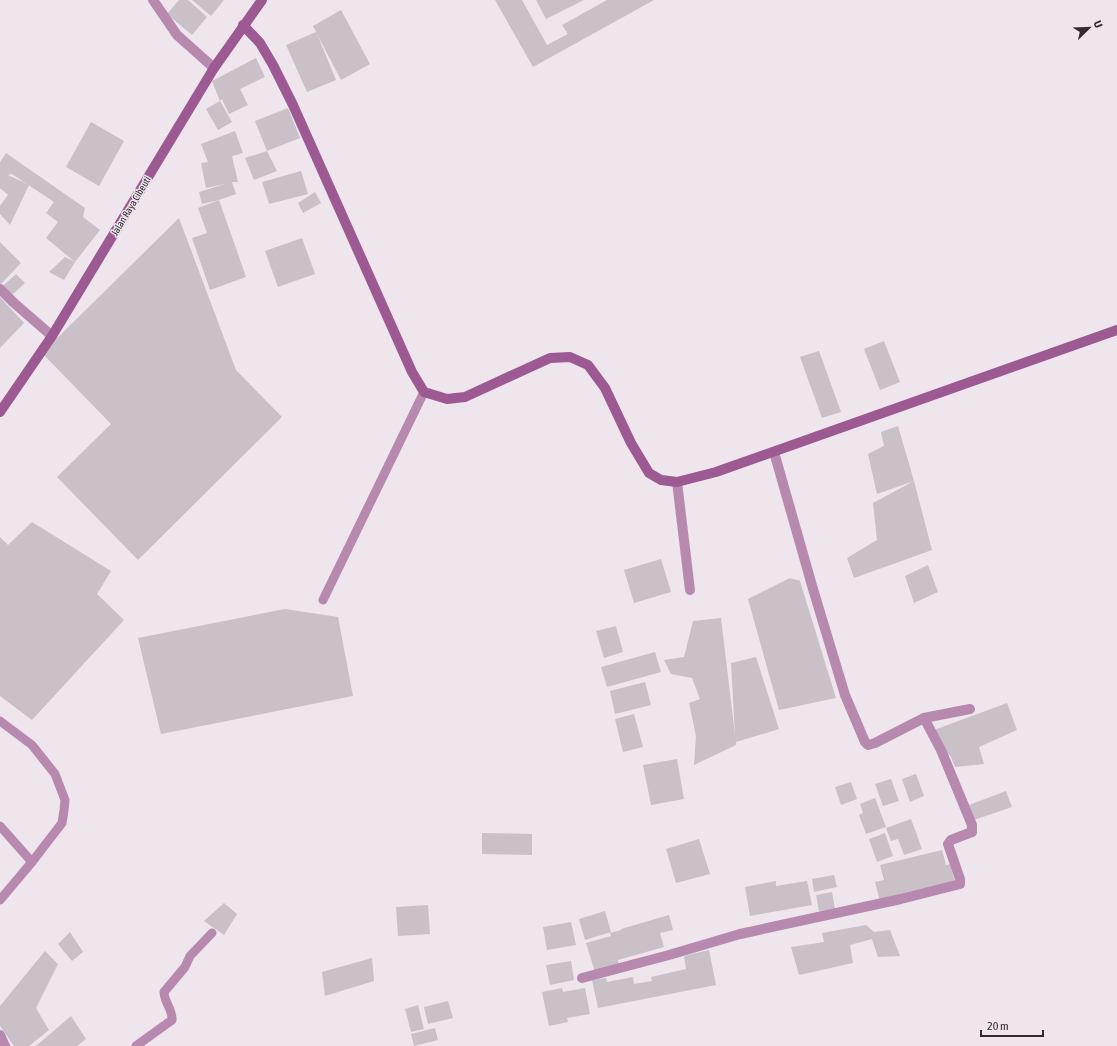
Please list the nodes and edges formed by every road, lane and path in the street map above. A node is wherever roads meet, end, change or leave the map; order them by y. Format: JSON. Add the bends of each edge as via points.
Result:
{"nodes":[{"id":1,"x":153,"y":0,"type":"edge"},
{"id":2,"x":262,"y":0,"type":"edge"},
{"id":3,"x":244,"y":26,"type":"junction"},
{"id":4,"x":214,"y":68,"type":"junction"},
{"id":5,"x":0,"y":289,"type":"edge"},
{"id":6,"x":1117,"y":330,"type":"edge"},
{"id":7,"x":52,"y":336,"type":"junction"},
{"id":8,"x":424,"y":392,"type":"junction"},
{"id":9,"x":0,"y":412,"type":"edge"},
{"id":10,"x":774,"y":452,"type":"junction"},
{"id":11,"x":677,"y":482,"type":"junction"},
{"id":12,"x":690,"y":590,"type":"dead end"},
{"id":13,"x":323,"y":600,"type":"dead end"},
{"id":14,"x":970,"y":708,"type":"dead end"},
{"id":15,"x":924,"y":718,"type":"junction"},
{"id":16,"x":0,"y":721,"type":"edge"},
{"id":17,"x":0,"y":826,"type":"edge"},
{"id":18,"x":32,"y":862,"type":"junction"},
{"id":19,"x":0,"y":900,"type":"edge"},
{"id":20,"x":212,"y":933,"type":"dead end"},
{"id":21,"x":582,"y":978,"type":"dead end"},
{"id":22,"x":0,"y":1035,"type":"edge"},
{"id":23,"x":5,"y":1046,"type":"edge"},
{"id":24,"x":136,"y":1046,"type":"edge"}],
"edges":[{"from":1,"to":4,"type":"street","via":[[177,35]]},
{"from":2,"to":3,"type":"street","name":"Jalan Raya Cibeuti"},
{"from":3,"to":4,"type":"street","name":"Jalan Raya Cibeuti"},
{"from":3,"to":8,"type":"street","via":[[260,43],[293,105],[409,365]]},
{"from":4,"to":7,"type":"street","name":"Jalan Raya Cibeuti"},
{"from":5,"to":7,"type":"street"},
{"from":6,"to":10,"type":"street"},
{"from":7,"to":9,"type":"street","name":"Jalan Raya Cibeuti"},
{"from":8,"to":11,"type":"street","via":[[447,399],[465,397],[550,358],[570,357],[588,365],[606,388],[631,443],[649,473],[661,480]]},
{"from":8,"to":13,"type":"lane"},
{"from":10,"to":11,"type":"street"},
{"from":10,"to":15,"type":"street","via":[[845,695],[863,738],[868,745]]},
{"from":11,"to":12,"type":"street"},
{"from":14,"to":15,"type":"street"},
{"from":15,"to":21,"type":"street","via":[[941,750],[972,825],[972,832],[951,840],[948,844],[960,884],[740,934]]},
{"from":16,"to":18,"type":"lane","via":[[32,745],[55,774],[64,800],[62,823]]},
{"from":17,"to":18,"type":"lane"},
{"from":18,"to":19,"type":"lane"},
{"from":20,"to":24,"type":"lane","via":[[190,956],[185,967],[164,992],[172,1020]]},
{"from":22,"to":23,"type":"street"}]}
